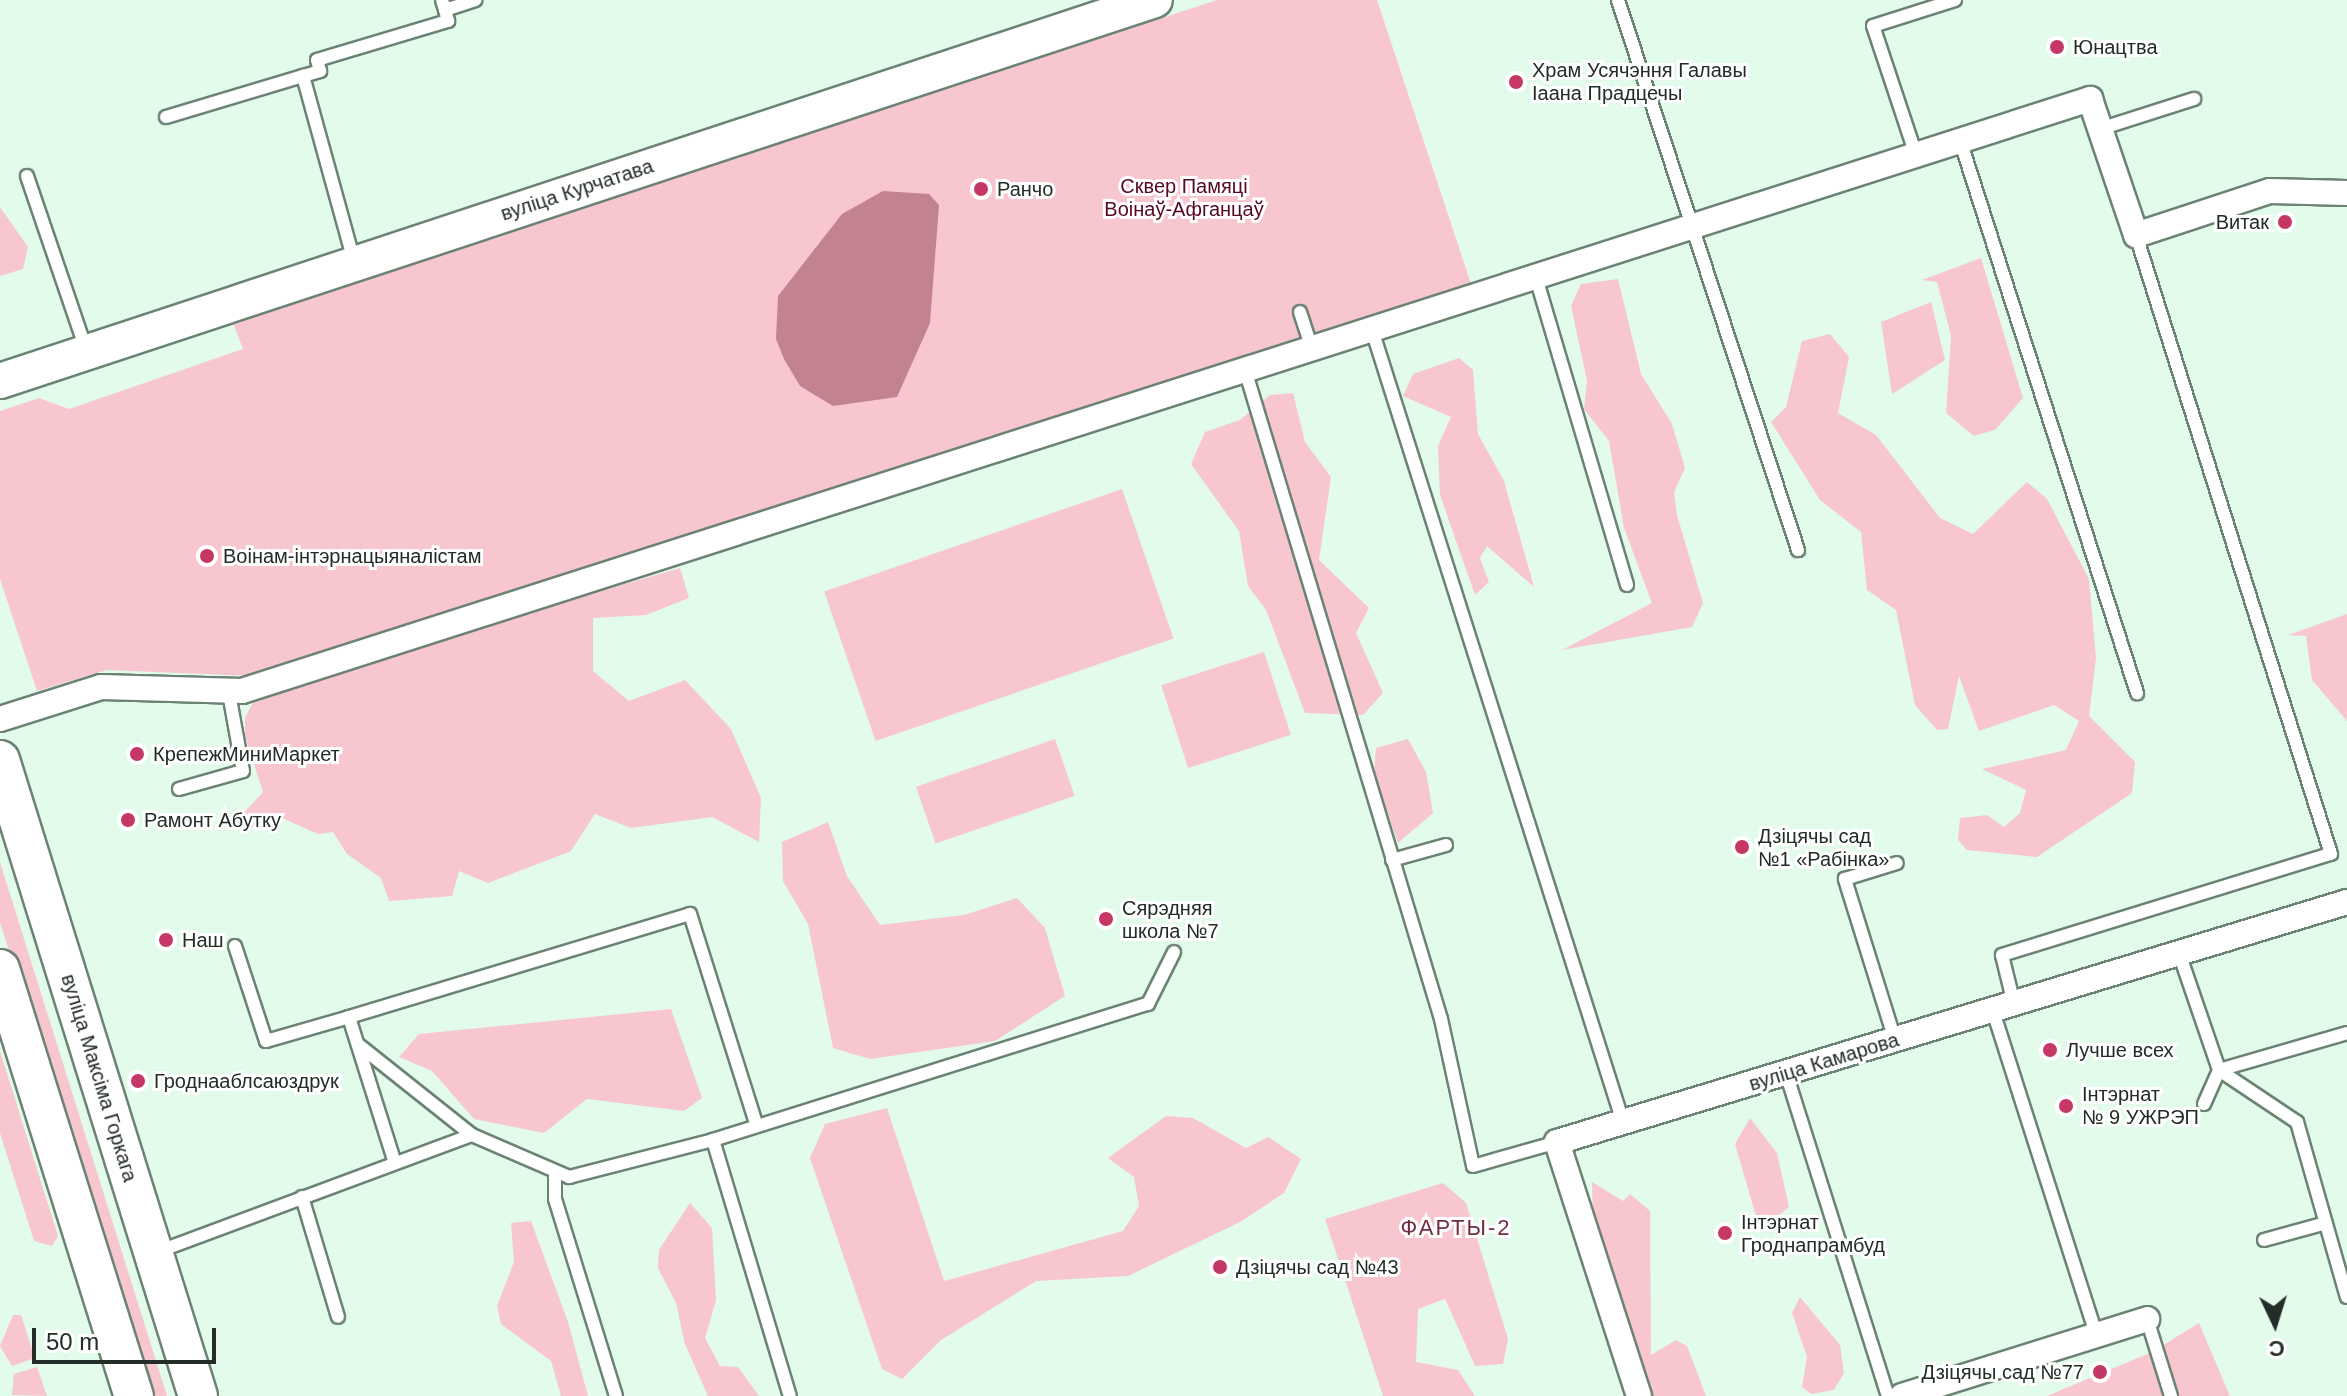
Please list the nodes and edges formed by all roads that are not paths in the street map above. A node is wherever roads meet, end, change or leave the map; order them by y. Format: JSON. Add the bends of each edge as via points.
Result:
{"nodes":[{"id":1,"x":475,"y":0,"type":"edge"},
{"id":2,"x":1155,"y":0,"type":"edge"},
{"id":3,"x":1618,"y":0,"type":"edge"},
{"id":4,"x":1955,"y":0,"type":"edge"},
{"id":5,"x":443,"y":5,"type":"edge"},
{"id":6,"x":303,"y":76,"type":"junction"},
{"id":7,"x":2194,"y":99,"type":"dead end"},
{"id":8,"x":166,"y":117,"type":"dead end"},
{"id":9,"x":2100,"y":129,"type":"junction"},
{"id":10,"x":1960,"y":140,"type":"junction"},
{"id":11,"x":1916,"y":155,"type":"junction"},
{"id":12,"x":27,"y":176,"type":"dead end"},
{"id":13,"x":2347,"y":193,"type":"edge"},
{"id":14,"x":1693,"y":231,"type":"junction"},
{"id":15,"x":2136,"y":235,"type":"junction"},
{"id":16,"x":355,"y":264,"type":"junction"},
{"id":17,"x":1537,"y":281,"type":"junction"},
{"id":18,"x":1300,"y":312,"type":"dead end"},
{"id":19,"x":1373,"y":333,"type":"junction"},
{"id":20,"x":87,"y":352,"type":"junction"},
{"id":21,"x":1313,"y":352,"type":"junction"},
{"id":22,"x":1246,"y":373,"type":"junction"},
{"id":23,"x":0,"y":381,"type":"edge"},
{"id":24,"x":1798,"y":550,"type":"dead end"},
{"id":25,"x":1627,"y":585,"type":"dead end"},
{"id":26,"x":229,"y":693,"type":"junction"},
{"id":27,"x":2137,"y":693,"type":"dead end"},
{"id":28,"x":0,"y":719,"type":"edge"},
{"id":29,"x":0,"y":760,"type":"edge"},
{"id":30,"x":179,"y":789,"type":"dead end"},
{"id":31,"x":1446,"y":845,"type":"dead end"},
{"id":32,"x":1392,"y":860,"type":"junction"},
{"id":33,"x":1897,"y":863,"type":"dead end"},
{"id":34,"x":2347,"y":902,"type":"edge"},
{"id":35,"x":235,"y":946,"type":"dead end"},
{"id":36,"x":1174,"y":952,"type":"dead end"},
{"id":37,"x":2179,"y":953,"type":"junction"},
{"id":38,"x":0,"y":969,"type":"edge"},
{"id":39,"x":2004,"y":1007,"type":"junction"},
{"id":40,"x":349,"y":1017,"type":"junction"},
{"id":41,"x":2347,"y":1033,"type":"edge"},
{"id":42,"x":1895,"y":1040,"type":"junction"},
{"id":43,"x":360,"y":1046,"type":"junction"},
{"id":44,"x":2219,"y":1070,"type":"junction"},
{"id":45,"x":1786,"y":1073,"type":"junction"},
{"id":46,"x":2204,"y":1104,"type":"dead end"},
{"id":47,"x":1623,"y":1122,"type":"junction"},
{"id":48,"x":757,"y":1126,"type":"junction"},
{"id":49,"x":472,"y":1135,"type":"junction"},
{"id":50,"x":713,"y":1140,"type":"junction"},
{"id":51,"x":1557,"y":1142,"type":"junction"},
{"id":52,"x":394,"y":1160,"type":"junction"},
{"id":53,"x":555,"y":1172,"type":"junction"},
{"id":54,"x":302,"y":1197,"type":"junction"},
{"id":55,"x":2326,"y":1223,"type":"junction"},
{"id":56,"x":2264,"y":1240,"type":"dead end"},
{"id":57,"x":154,"y":1253,"type":"junction"},
{"id":58,"x":2347,"y":1297,"type":"edge"},
{"id":59,"x":338,"y":1317,"type":"dead end"},
{"id":60,"x":2147,"y":1319,"type":"joint"},
{"id":61,"x":2097,"y":1336,"type":"junction"},
{"id":62,"x":134,"y":1396,"type":"edge"},
{"id":63,"x":198,"y":1396,"type":"edge"},
{"id":64,"x":616,"y":1396,"type":"edge"},
{"id":65,"x":790,"y":1396,"type":"edge"},
{"id":66,"x":1639,"y":1396,"type":"edge"},
{"id":67,"x":1888,"y":1396,"type":"edge"},
{"id":68,"x":1902,"y":1396,"type":"edge"},
{"id":69,"x":2171,"y":1396,"type":"edge"}],
"edges":[{"from":1,"to":5,"type":"lane"},
{"from":2,"to":16,"type":"main road","name":"вуліца Курчатава"},
{"from":3,"to":14,"type":"lane"},
{"from":4,"to":11,"type":"lane","via":[[1873,26]]},
{"from":5,"to":6,"type":"lane","via":[[448,21],[317,60],[320,71]]},
{"from":6,"to":8,"type":"lane"},
{"from":6,"to":16,"type":"lane"},
{"from":7,"to":9,"type":"lane"},
{"from":9,"to":10,"type":"street","via":[[2090,99]]},
{"from":9,"to":15,"type":"street"},
{"from":10,"to":11,"type":"street"},
{"from":10,"to":27,"type":"lane"},
{"from":11,"to":14,"type":"street"},
{"from":12,"to":20,"type":"lane"},
{"from":13,"to":15,"type":"street","via":[[2270,191]]},
{"from":14,"to":17,"type":"street"},
{"from":14,"to":24,"type":"lane"},
{"from":15,"to":39,"type":"lane","via":[[2331,854],[2002,955]]},
{"from":16,"to":20,"type":"main road","name":"вуліца Курчатава"},
{"from":17,"to":19,"type":"street"},
{"from":17,"to":25,"type":"lane"},
{"from":18,"to":21,"type":"lane"},
{"from":19,"to":21,"type":"street"},
{"from":19,"to":47,"type":"lane"},
{"from":20,"to":23,"type":"main road","name":"вуліца Курчатава"},
{"from":21,"to":22,"type":"street"},
{"from":22,"to":26,"type":"street"},
{"from":22,"to":32,"type":"lane"},
{"from":26,"to":28,"type":"street","via":[[101,687]]},
{"from":26,"to":30,"type":"lane","via":[[243,771]]},
{"from":29,"to":57,"type":"main road","name":"вуліца Максіма Горкага"},
{"from":31,"to":32,"type":"lane"},
{"from":32,"to":51,"type":"lane","via":[[1441,1019],[1473,1166]]},
{"from":33,"to":42,"type":"lane","via":[[1845,879]]},
{"from":34,"to":37,"type":"street","name":"вуліца Камарова"},
{"from":35,"to":40,"type":"lane","via":[[266,1041]]},
{"from":36,"to":48,"type":"lane","via":[[1148,1004]]},
{"from":37,"to":39,"type":"street","name":"вуліца Камарова"},
{"from":37,"to":44,"type":"lane"},
{"from":38,"to":62,"type":"main road"},
{"from":39,"to":42,"type":"street","name":"вуліца Камарова"},
{"from":39,"to":61,"type":"lane"},
{"from":40,"to":43,"type":"lane"},
{"from":40,"to":48,"type":"lane","via":[[690,914]]},
{"from":41,"to":44,"type":"lane"},
{"from":42,"to":45,"type":"street","name":"вуліца Камарова"},
{"from":43,"to":49,"type":"lane"},
{"from":43,"to":52,"type":"lane"},
{"from":44,"to":46,"type":"lane"},
{"from":44,"to":55,"type":"lane","via":[[2297,1122]]},
{"from":45,"to":47,"type":"street","name":"вуліца Камарова"},
{"from":45,"to":67,"type":"lane"},
{"from":47,"to":51,"type":"street","name":"вуліца Камарова"},
{"from":48,"to":50,"type":"lane"},
{"from":49,"to":52,"type":"lane"},
{"from":49,"to":53,"type":"lane"},
{"from":50,"to":53,"type":"lane","via":[[569,1177]]},
{"from":50,"to":65,"type":"lane"},
{"from":51,"to":66,"type":"street"},
{"from":52,"to":54,"type":"lane"},
{"from":53,"to":64,"type":"lane","via":[[555,1199]]},
{"from":54,"to":57,"type":"lane"},
{"from":54,"to":59,"type":"lane"},
{"from":55,"to":56,"type":"lane"},
{"from":55,"to":58,"type":"lane"},
{"from":57,"to":63,"type":"main road","name":"вуліца Максіма Горкага"},
{"from":60,"to":61,"type":"street"},
{"from":60,"to":69,"type":"lane"},
{"from":61,"to":68,"type":"street"}]}
